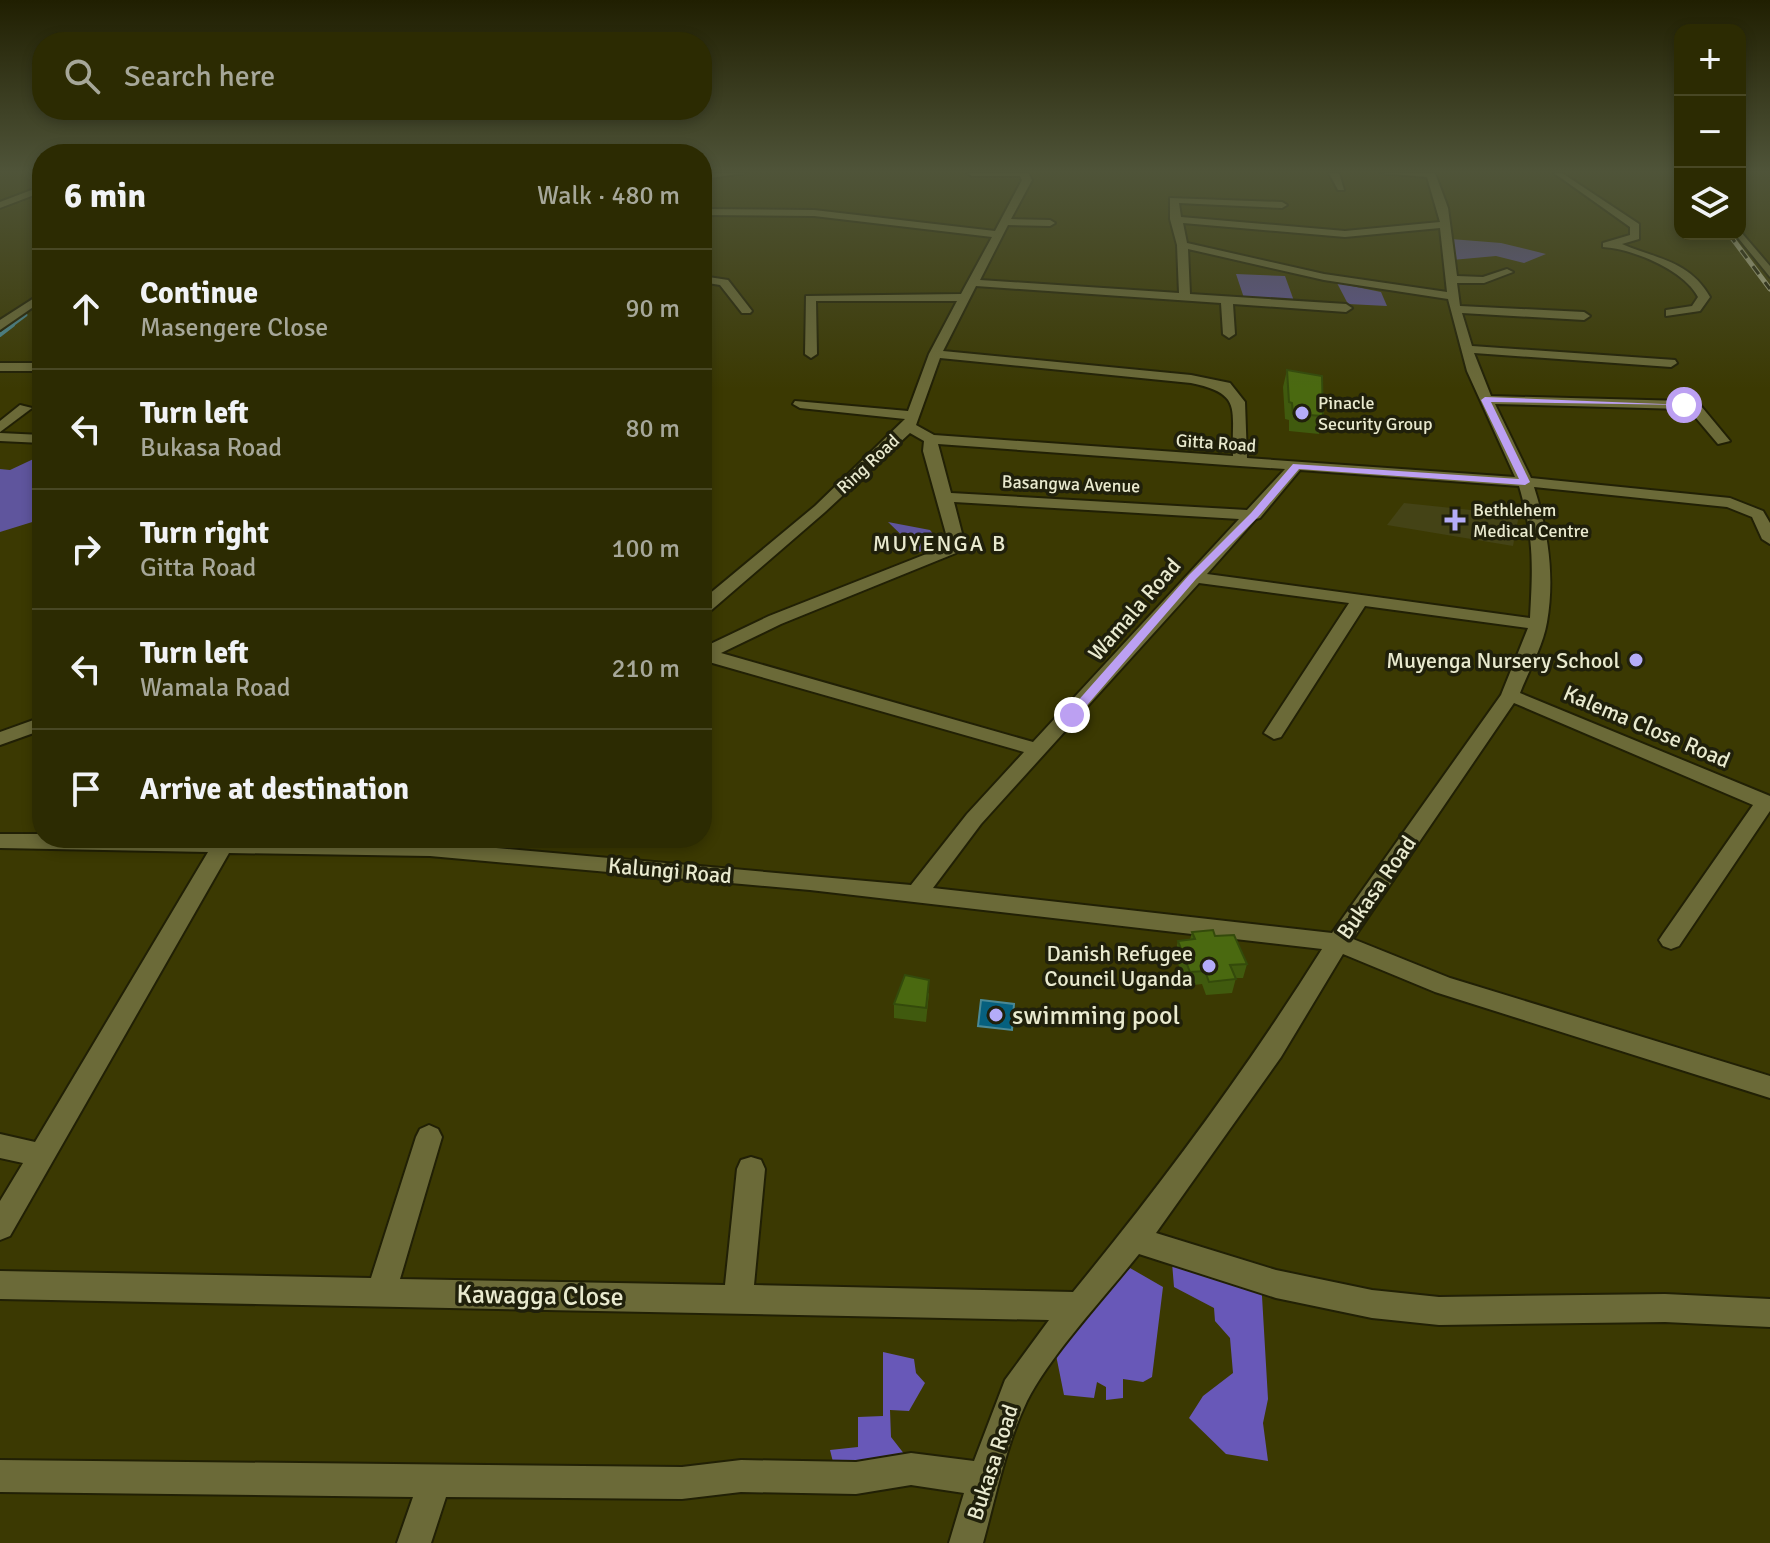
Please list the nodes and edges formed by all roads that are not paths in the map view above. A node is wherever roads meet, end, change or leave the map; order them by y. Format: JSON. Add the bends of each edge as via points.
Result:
{"nodes":[{"id":1,"x":992,"y":245,"type":"edge"},
{"id":2,"x":1182,"y":245,"type":"joint"},
{"id":3,"x":1447,"y":245,"type":"edge"},
{"id":4,"x":1607,"y":245,"type":"edge"},
{"id":5,"x":1748,"y":245,"type":"edge"},
{"id":6,"x":1507,"y":272,"type":"dead end"},
{"id":7,"x":1770,"y":274,"type":"edge"},
{"id":8,"x":712,"y":280,"type":"edge"},
{"id":9,"x":975,"y":283,"type":"junction"},
{"id":10,"x":1453,"y":295,"type":"junction"},
{"id":11,"x":965,"y":297,"type":"junction"},
{"id":12,"x":1185,"y":299,"type":"junction"},
{"id":13,"x":1227,"y":302,"type":"junction"},
{"id":14,"x":32,"y":303,"type":"edge"},
{"id":15,"x":1346,"y":308,"type":"dead end"},
{"id":16,"x":746,"y":311,"type":"dead end"},
{"id":17,"x":1670,"y":313,"type":"dead end"},
{"id":18,"x":1584,"y":316,"type":"dead end"},
{"id":19,"x":0,"y":326,"type":"edge"},
{"id":20,"x":1229,"y":334,"type":"dead end"},
{"id":21,"x":1467,"y":349,"type":"junction"},
{"id":22,"x":811,"y":354,"type":"dead end"},
{"id":23,"x":935,"y":354,"type":"junction"},
{"id":24,"x":1671,"y":363,"type":"dead end"},
{"id":25,"x":0,"y":367,"type":"edge"},
{"id":26,"x":32,"y":367,"type":"edge"},
{"id":27,"x":1485,"y":400,"type":"junction"},
{"id":28,"x":800,"y":404,"type":"dead end"},
{"id":29,"x":25,"y":408,"type":"dead end"},
{"id":30,"x":911,"y":421,"type":"junction"},
{"id":31,"x":0,"y":428,"type":"edge"},
{"id":32,"x":0,"y":437,"type":"edge"},
{"id":33,"x":32,"y":439,"type":"edge"},
{"id":34,"x":931,"y":439,"type":"junction"},
{"id":35,"x":1723,"y":441,"type":"dead end"},
{"id":36,"x":1240,"y":462,"type":"junction"},
{"id":37,"x":1296,"y":466,"type":"junction"},
{"id":38,"x":1525,"y":482,"type":"junction"},
{"id":39,"x":945,"y":497,"type":"junction"},
{"id":40,"x":1255,"y":515,"type":"junction"},
{"id":41,"x":1770,"y":539,"type":"edge"},
{"id":42,"x":1193,"y":577,"type":"junction"},
{"id":43,"x":1360,"y":600,"type":"junction"},
{"id":44,"x":712,"y":601,"type":"edge"},
{"id":45,"x":1538,"y":624,"type":"junction"},
{"id":46,"x":712,"y":650,"type":"edge"},
{"id":47,"x":712,"y":656,"type":"edge"},
{"id":48,"x":1510,"y":695,"type":"junction"},
{"id":49,"x":32,"y":727,"type":"edge"},
{"id":50,"x":1274,"y":733,"type":"dead end"},
{"id":51,"x":0,"y":739,"type":"edge"},
{"id":52,"x":1040,"y":750,"type":"junction"},
{"id":53,"x":1768,"y":803,"type":"edge"},
{"id":54,"x":0,"y":841,"type":"edge"},
{"id":55,"x":32,"y":841,"type":"edge"},
{"id":56,"x":228,"y":848,"type":"edge"},
{"id":57,"x":402,"y":848,"type":"edge"},
{"id":58,"x":916,"y":895,"type":"junction"},
{"id":59,"x":1671,"y":940,"type":"dead end"},
{"id":60,"x":1338,"y":942,"type":"junction"},
{"id":61,"x":1770,"y":1087,"type":"edge"},
{"id":62,"x":429,"y":1137,"type":"dead end"},
{"id":63,"x":0,"y":1146,"type":"edge"},
{"id":64,"x":42,"y":1155,"type":"junction"},
{"id":65,"x":751,"y":1169,"type":"dead end"},
{"id":66,"x":0,"y":1227,"type":"edge"},
{"id":67,"x":1134,"y":1239,"type":"junction"},
{"id":68,"x":0,"y":1285,"type":"edge"},
{"id":69,"x":381,"y":1292,"type":"junction"},
{"id":70,"x":738,"y":1299,"type":"junction"},
{"id":71,"x":1081,"y":1306,"type":"junction"},
{"id":72,"x":1770,"y":1313,"type":"edge"},
{"id":73,"x":0,"y":1476,"type":"edge"},
{"id":74,"x":985,"y":1479,"type":"junction"},
{"id":75,"x":435,"y":1481,"type":"junction"},
{"id":76,"x":414,"y":1543,"type":"edge"},
{"id":77,"x":966,"y":1543,"type":"edge"}],
"edges":[{"from":1,"to":9,"type":"street","name":"Ring Road"},
{"from":2,"to":10,"type":"street","via":[[1324,277]]},
{"from":2,"to":12,"type":"street"},
{"from":3,"to":10,"type":"street","name":"Bukasa Road"},
{"from":4,"to":17,"type":"street","via":[[1673,264],[1699,283],[1704,297],[1696,309]]},
{"from":5,"to":7,"type":"street"},
{"from":6,"to":10,"type":"street"},
{"from":8,"to":16,"type":"street","via":[[724,282]]},
{"from":9,"to":11,"type":"street","name":"Ring Road"},
{"from":9,"to":12,"type":"street"},
{"from":10,"to":18,"type":"street"},
{"from":10,"to":21,"type":"street","name":"Bukasa Road"},
{"from":11,"to":22,"type":"street","via":[[810,298]]},
{"from":11,"to":23,"type":"street","name":"Ring Road"},
{"from":12,"to":13,"type":"street"},
{"from":13,"to":15,"type":"street"},
{"from":13,"to":20,"type":"street"},
{"from":14,"to":19,"type":"street"},
{"from":21,"to":24,"type":"street"},
{"from":21,"to":27,"type":"street","name":"Bukasa Road"},
{"from":23,"to":30,"type":"street","name":"Ring Road"},
{"from":23,"to":36,"type":"street","via":[[1225,386],[1238,402]]},
{"from":25,"to":26,"type":"street"},
{"from":27,"to":35,"type":"street","via":[[1684,405],[1696,409]]},
{"from":27,"to":38,"type":"street","name":"Bukasa Road"},
{"from":28,"to":30,"type":"street"},
{"from":29,"to":31,"type":"street"},
{"from":30,"to":34,"type":"street","name":"Gitta Road"},
{"from":30,"to":44,"type":"street","name":"Ring Road","via":[[820,509]]},
{"from":32,"to":33,"type":"street"},
{"from":34,"to":36,"type":"street","name":"Gitta Road"},
{"from":34,"to":39,"type":"street"},
{"from":36,"to":37,"type":"street","name":"Gitta Road"},
{"from":37,"to":38,"type":"street","name":"Gitta Road"},
{"from":37,"to":40,"type":"street","name":"Wamala Road"},
{"from":38,"to":41,"type":"street","name":"Gitta Road","via":[[1740,505],[1758,514]]},
{"from":38,"to":45,"type":"street","name":"Bukasa Road","via":[[1542,555]]},
{"from":39,"to":40,"type":"street","name":"Basangwa Avenue"},
{"from":39,"to":46,"type":"street","via":[[956,541],[950,550]]},
{"from":40,"to":42,"type":"street","name":"Wamala Road"},
{"from":42,"to":43,"type":"street"},
{"from":42,"to":52,"type":"street","name":"Wamala Road"},
{"from":43,"to":45,"type":"street"},
{"from":43,"to":50,"type":"street"},
{"from":45,"to":48,"type":"street","name":"Bukasa Road"},
{"from":47,"to":52,"type":"street"},
{"from":48,"to":53,"type":"street","name":"Kalema Close Road"},
{"from":48,"to":60,"type":"street","name":"Bukasa Road"},
{"from":49,"to":51,"type":"street"},
{"from":52,"to":58,"type":"street","name":"Wamala Road","via":[[974,819]]},
{"from":53,"to":59,"type":"street"},
{"from":54,"to":55,"type":"street","name":"Kalungi Road"},
{"from":56,"to":64,"type":"street"},
{"from":57,"to":58,"type":"street","name":"Kalungi Road"},
{"from":58,"to":60,"type":"street","name":"Kalungi Road"},
{"from":60,"to":61,"type":"street","name":"Kalungi Road","via":[[1443,985]]},
{"from":60,"to":67,"type":"street","name":"Bukasa Road","via":[[1248,1085]]},
{"from":62,"to":69,"type":"street"},
{"from":63,"to":64,"type":"street"},
{"from":64,"to":66,"type":"street"},
{"from":65,"to":70,"type":"street"},
{"from":67,"to":71,"type":"street","name":"Bukasa Road"},
{"from":67,"to":72,"type":"street","via":[[1276,1284],[1372,1304],[1439,1311],[1665,1308]]},
{"from":68,"to":69,"type":"street","name":"Kawagga Close"},
{"from":69,"to":70,"type":"street","name":"Kawagga Close"},
{"from":70,"to":71,"type":"street","name":"Kawagga Close"},
{"from":71,"to":74,"type":"street","name":"Bukasa Road","via":[[1016,1391]]},
{"from":73,"to":75,"type":"street"},
{"from":74,"to":75,"type":"street","via":[[911,1469],[856,1478],[741,1476],[682,1483]]},
{"from":74,"to":77,"type":"street","name":"Bukasa Road"},
{"from":75,"to":76,"type":"street"}]}
